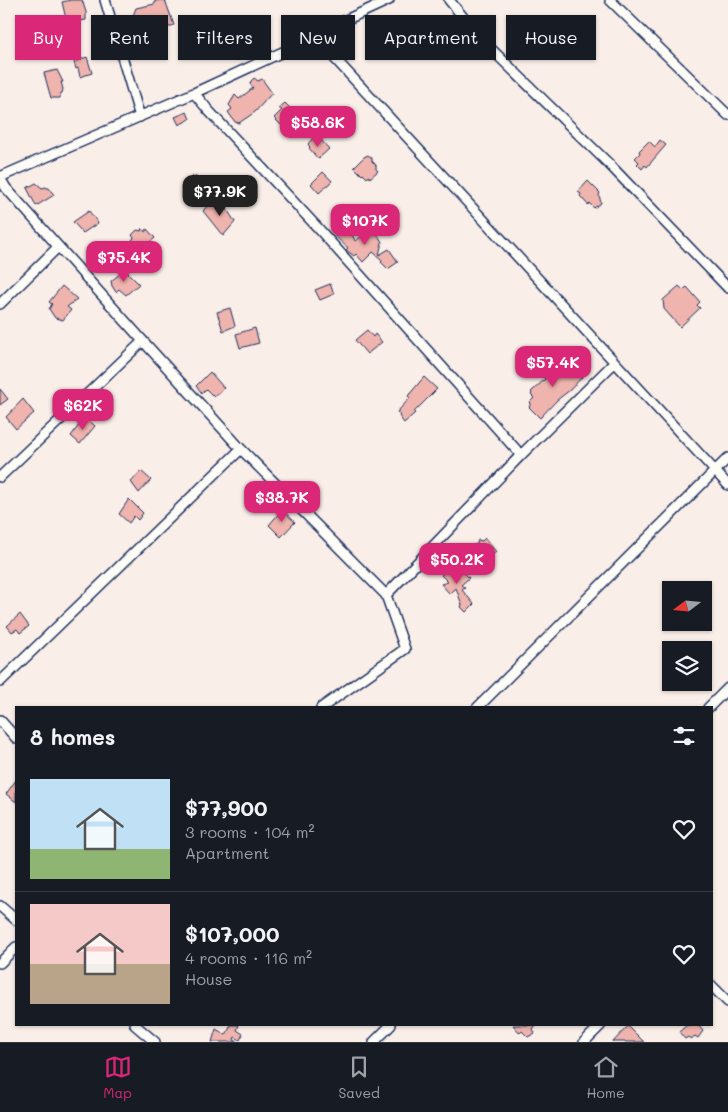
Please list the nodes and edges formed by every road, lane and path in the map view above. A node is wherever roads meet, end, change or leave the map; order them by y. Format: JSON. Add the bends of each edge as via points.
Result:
{"nodes":[{"id":1,"x":105,"y":0,"type":"edge"},
{"id":2,"x":389,"y":0,"type":"edge"},
{"id":3,"x":449,"y":0,"type":"edge"},
{"id":4,"x":610,"y":0,"type":"edge"},
{"id":5,"x":355,"y":16,"type":"edge"},
{"id":6,"x":281,"y":53,"type":"edge"},
{"id":7,"x":336,"y":60,"type":"edge"},
{"id":8,"x":194,"y":93,"type":"junction"},
{"id":9,"x":728,"y":115,"type":"edge"},
{"id":10,"x":140,"y":117,"type":"junction"},
{"id":11,"x":0,"y":177,"type":"edge"},
{"id":12,"x":58,"y":248,"type":"junction"},
{"id":13,"x":728,"y":288,"type":"edge"},
{"id":14,"x":0,"y":304,"type":"edge"},
{"id":15,"x":143,"y":341,"type":"junction"},
{"id":16,"x":614,"y":362,"type":"junction"},
{"id":17,"x":241,"y":449,"type":"junction"},
{"id":18,"x":522,"y":455,"type":"junction"},
{"id":19,"x":728,"y":458,"type":"edge"},
{"id":20,"x":715,"y":471,"type":"junction"},
{"id":21,"x":0,"y":477,"type":"edge"},
{"id":22,"x":728,"y":485,"type":"edge"},
{"id":23,"x":386,"y":595,"type":"junction"},
{"id":24,"x":0,"y":682,"type":"edge"},
{"id":25,"x":728,"y":688,"type":"edge"},
{"id":26,"x":324,"y":706,"type":"edge"},
{"id":27,"x":479,"y":706,"type":"edge"},
{"id":28,"x":710,"y":706,"type":"edge"},
{"id":29,"x":0,"y":720,"type":"edge"},
{"id":30,"x":15,"y":737,"type":"edge"},
{"id":31,"x":0,"y":906,"type":"edge"},
{"id":32,"x":15,"y":919,"type":"edge"},
{"id":33,"x":15,"y":948,"type":"edge"},
{"id":34,"x":0,"y":963,"type":"edge"},
{"id":35,"x":713,"y":988,"type":"edge"},
{"id":36,"x":728,"y":1002,"type":"edge"},
{"id":37,"x":390,"y":1026,"type":"edge"},
{"id":38,"x":600,"y":1026,"type":"edge"},
{"id":39,"x":146,"y":1028,"type":"edge"},
{"id":40,"x":154,"y":1042,"type":"edge"},
{"id":41,"x":374,"y":1042,"type":"edge"},
{"id":42,"x":584,"y":1042,"type":"edge"}],
"edges":[{"from":1,"to":10,"type":"street"},
{"from":2,"to":5,"type":"street"},
{"from":3,"to":13,"type":"street","via":[[483,41],[609,164]]},
{"from":4,"to":9,"type":"street"},
{"from":6,"to":8,"type":"street"},
{"from":7,"to":16,"type":"street"},
{"from":8,"to":10,"type":"street"},
{"from":8,"to":18,"type":"street"},
{"from":10,"to":11,"type":"street"},
{"from":11,"to":12,"type":"street"},
{"from":12,"to":14,"type":"street"},
{"from":12,"to":15,"type":"street"},
{"from":15,"to":17,"type":"street"},
{"from":15,"to":21,"type":"street"},
{"from":16,"to":18,"type":"street"},
{"from":16,"to":20,"type":"street"},
{"from":17,"to":23,"type":"street"},
{"from":17,"to":24,"type":"street"},
{"from":18,"to":23,"type":"street"},
{"from":19,"to":20,"type":"street"},
{"from":20,"to":22,"type":"street"},
{"from":20,"to":27,"type":"street"},
{"from":23,"to":26,"type":"street","via":[[405,649]]},
{"from":25,"to":28,"type":"street"},
{"from":29,"to":30,"type":"street"},
{"from":31,"to":32,"type":"street"},
{"from":33,"to":34,"type":"street"},
{"from":35,"to":36,"type":"street"},
{"from":37,"to":41,"type":"street"},
{"from":38,"to":42,"type":"street"},
{"from":39,"to":40,"type":"street"}]}
